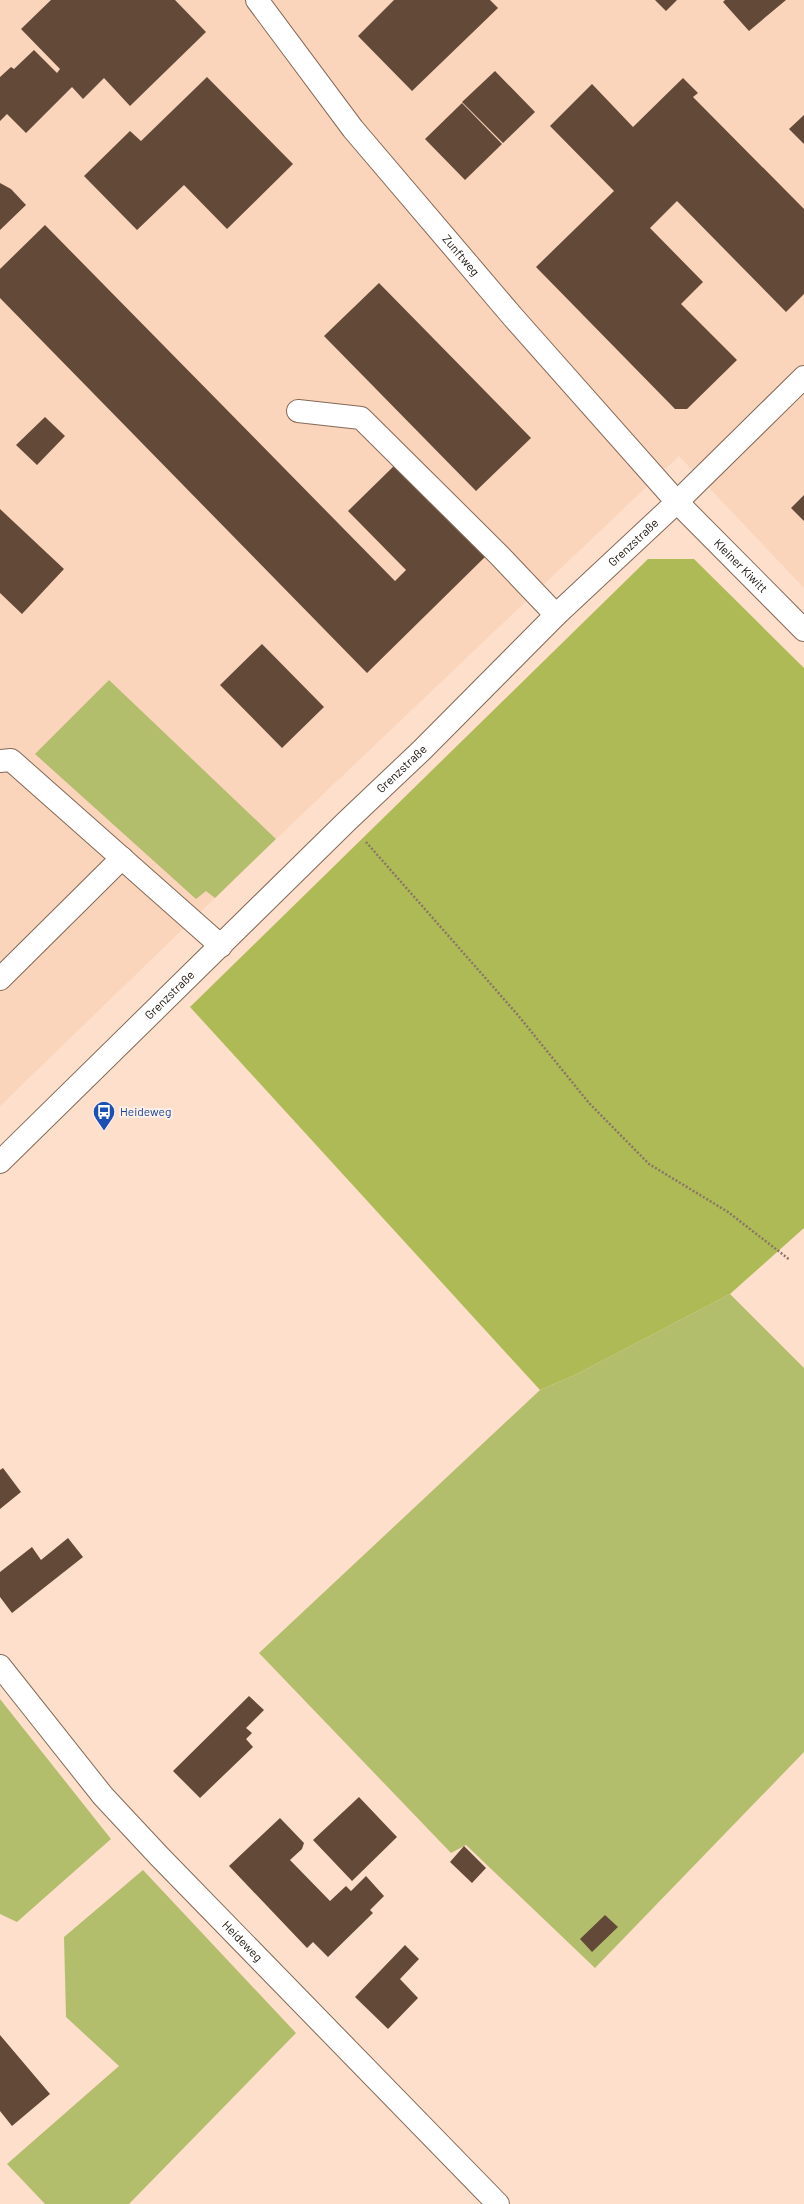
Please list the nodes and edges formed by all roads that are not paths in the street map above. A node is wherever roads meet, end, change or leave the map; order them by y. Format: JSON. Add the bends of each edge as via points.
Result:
{"nodes":[{"id":1,"x":257,"y":0,"type":"edge"},
{"id":2,"x":804,"y":377,"type":"edge"},
{"id":3,"x":298,"y":411,"type":"dead end"},
{"id":4,"x":677,"y":502,"type":"junction"},
{"id":5,"x":556,"y":615,"type":"junction"},
{"id":6,"x":804,"y":630,"type":"edge"},
{"id":7,"x":0,"y":761,"type":"edge"},
{"id":8,"x":122,"y":858,"type":"junction"},
{"id":9,"x":221,"y":946,"type":"junction"},
{"id":10,"x":0,"y":979,"type":"edge"},
{"id":11,"x":0,"y":1162,"type":"edge"},
{"id":12,"x":0,"y":1666,"type":"edge"},
{"id":13,"x":498,"y":2204,"type":"edge"}],
"edges":[{"from":1,"to":4,"type":"street","name":"Zunftweg","via":[[358,135],[513,317]]},
{"from":2,"to":4,"type":"street","name":"Grenzstraße"},
{"from":3,"to":5,"type":"street","via":[[362,418],[500,555]]},
{"from":4,"to":5,"type":"street","name":"Grenzstraße"},
{"from":4,"to":6,"type":"street","name":"Kleiner Kiwitt"},
{"from":5,"to":9,"type":"street","name":"Grenzstraße"},
{"from":7,"to":8,"type":"street","via":[[11,760]]},
{"from":8,"to":9,"type":"street"},
{"from":8,"to":10,"type":"street"},
{"from":9,"to":11,"type":"street","name":"Grenzstraße"},
{"from":12,"to":13,"type":"street","name":"Heideweg","via":[[103,1796]]}]}
